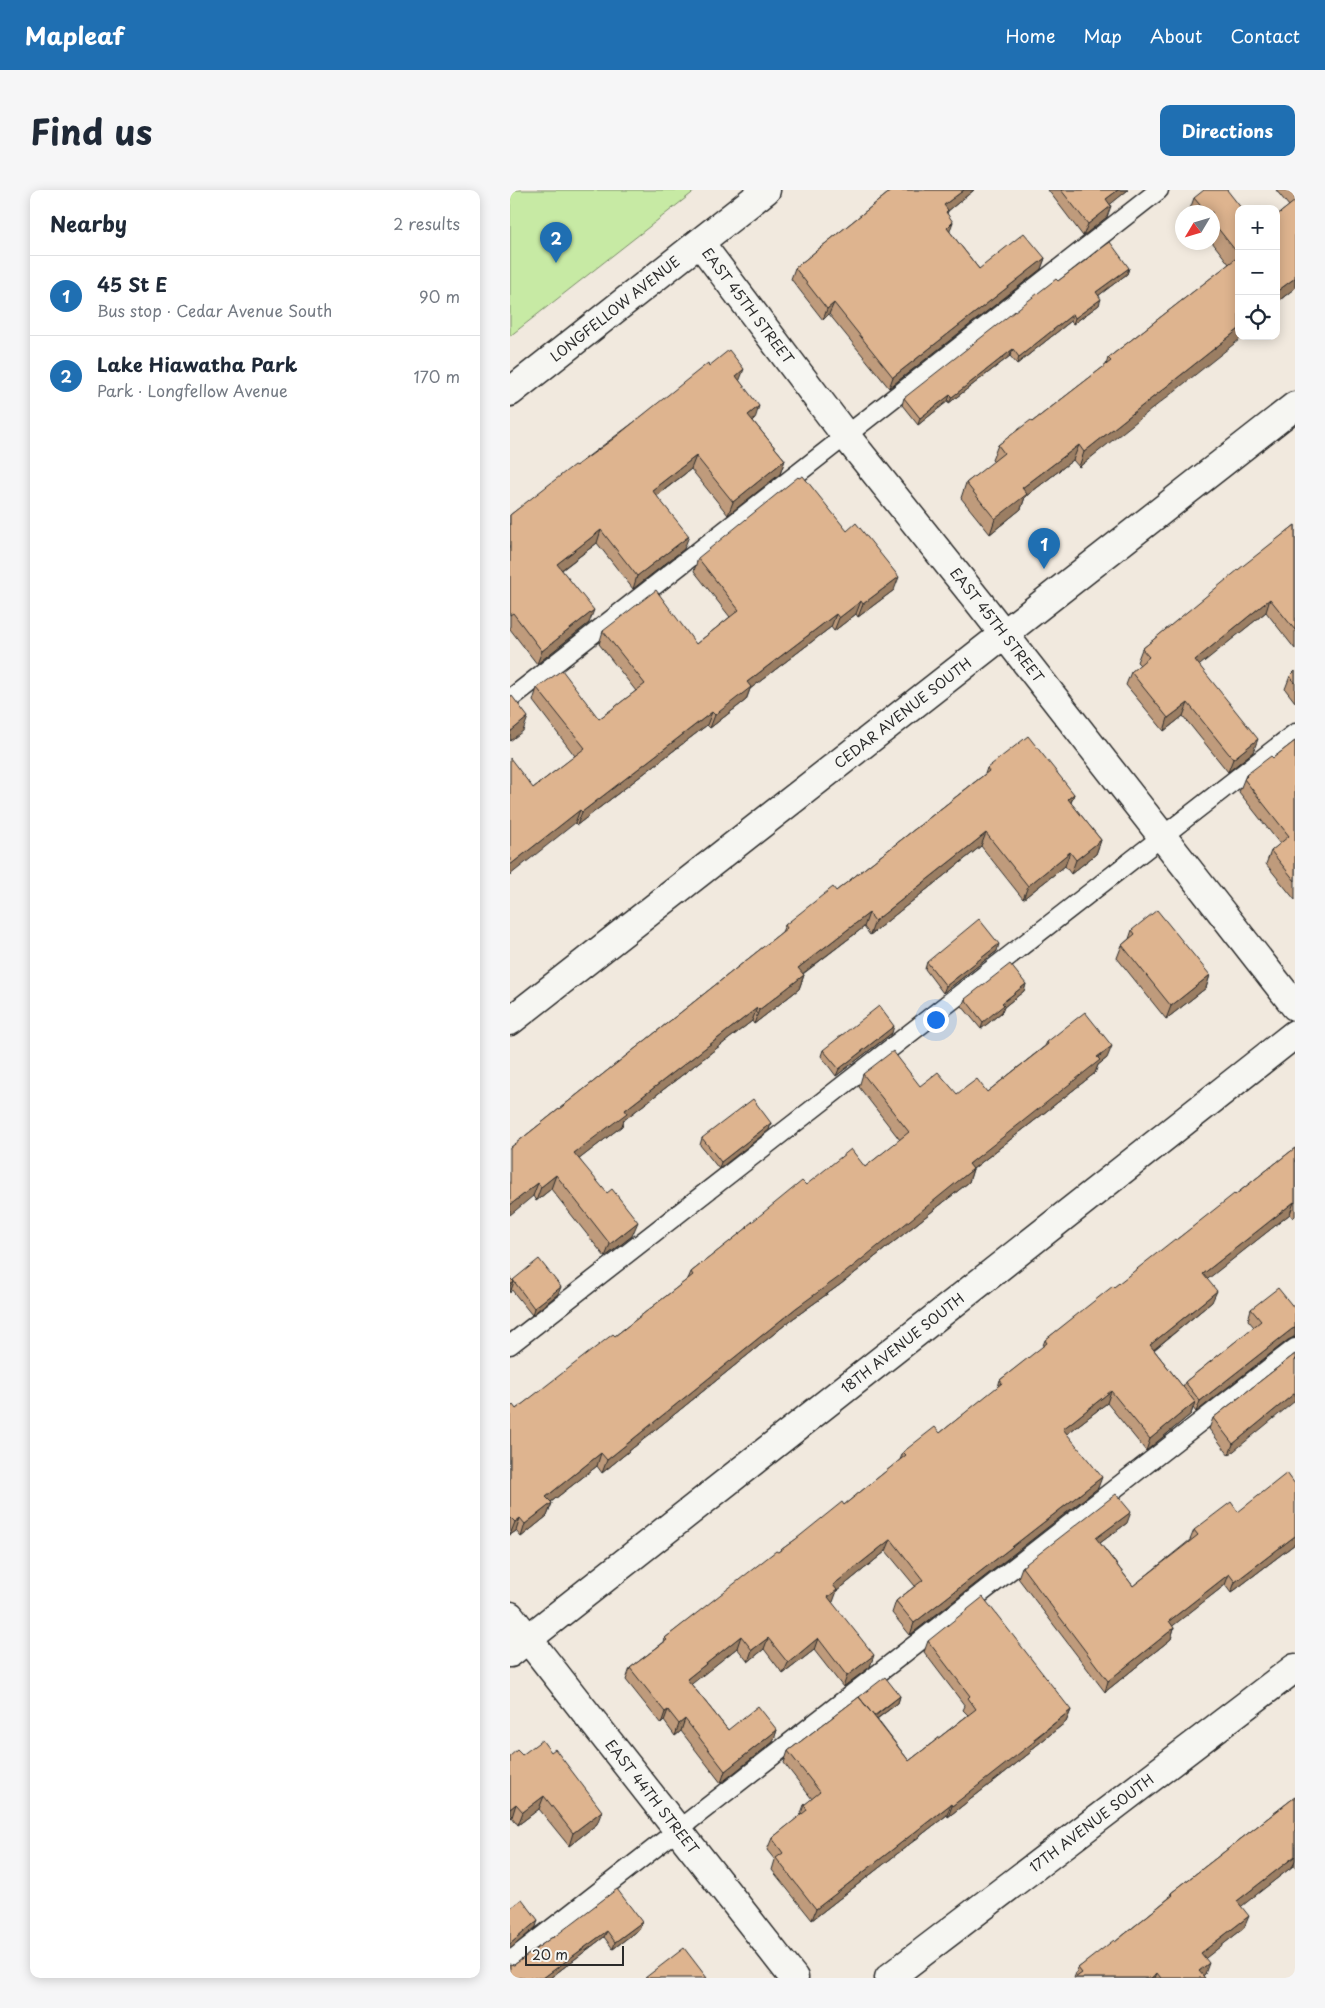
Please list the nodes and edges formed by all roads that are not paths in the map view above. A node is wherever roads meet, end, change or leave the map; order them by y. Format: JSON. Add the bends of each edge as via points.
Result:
{"nodes":[{"id":1,"x":766,"y":190,"type":"edge"},
{"id":2,"x":1159,"y":190,"type":"edge"},
{"id":3,"x":700,"y":243,"type":"junction"},
{"id":4,"x":510,"y":392,"type":"edge"},
{"id":5,"x":1295,"y":406,"type":"edge"},
{"id":6,"x":846,"y":436,"type":"junction"},
{"id":7,"x":1004,"y":634,"type":"junction"},
{"id":8,"x":510,"y":699,"type":"edge"},
{"id":9,"x":1295,"y":733,"type":"edge"},
{"id":10,"x":1163,"y":837,"type":"junction"},
{"id":11,"x":1295,"y":1006,"type":"edge"},
{"id":12,"x":510,"y":1021,"type":"edge"},
{"id":13,"x":1295,"y":1034,"type":"edge"},
{"id":14,"x":510,"y":1345,"type":"edge"},
{"id":15,"x":1295,"y":1348,"type":"edge"},
{"id":16,"x":510,"y":1616,"type":"edge"},
{"id":17,"x":519,"y":1646,"type":"edge"},
{"id":18,"x":1295,"y":1668,"type":"edge"},
{"id":19,"x":677,"y":1831,"type":"junction"},
{"id":20,"x":510,"y":1962,"type":"edge"},
{"id":21,"x":794,"y":1978,"type":"edge"},
{"id":22,"x":889,"y":1978,"type":"edge"}],
"edges":[{"from":1,"to":3,"type":"street","name":"LONGFELLOW AVENUE"},
{"from":2,"to":6,"type":"lane"},
{"from":3,"to":4,"type":"street","name":"LONGFELLOW AVENUE"},
{"from":3,"to":6,"type":"street","name":"EAST 45TH STREET"},
{"from":5,"to":7,"type":"street","name":"CEDAR AVENUE SOUTH"},
{"from":6,"to":7,"type":"street","name":"EAST 45TH STREET"},
{"from":6,"to":8,"type":"lane"},
{"from":7,"to":10,"type":"street","name":"EAST 45TH STREET"},
{"from":7,"to":12,"type":"street","name":"CEDAR AVENUE SOUTH"},
{"from":9,"to":10,"type":"lane"},
{"from":10,"to":11,"type":"street","name":"EAST 45TH STREET"},
{"from":10,"to":14,"type":"lane"},
{"from":13,"to":17,"type":"street","name":"18TH AVENUE SOUTH"},
{"from":15,"to":19,"type":"lane"},
{"from":16,"to":17,"type":"street","name":"EAST 44TH STREET"},
{"from":17,"to":19,"type":"street","name":"EAST 44TH STREET"},
{"from":18,"to":22,"type":"street","name":"17TH AVENUE SOUTH"},
{"from":19,"to":20,"type":"lane"},
{"from":19,"to":21,"type":"street","name":"EAST 44TH STREET"}]}
